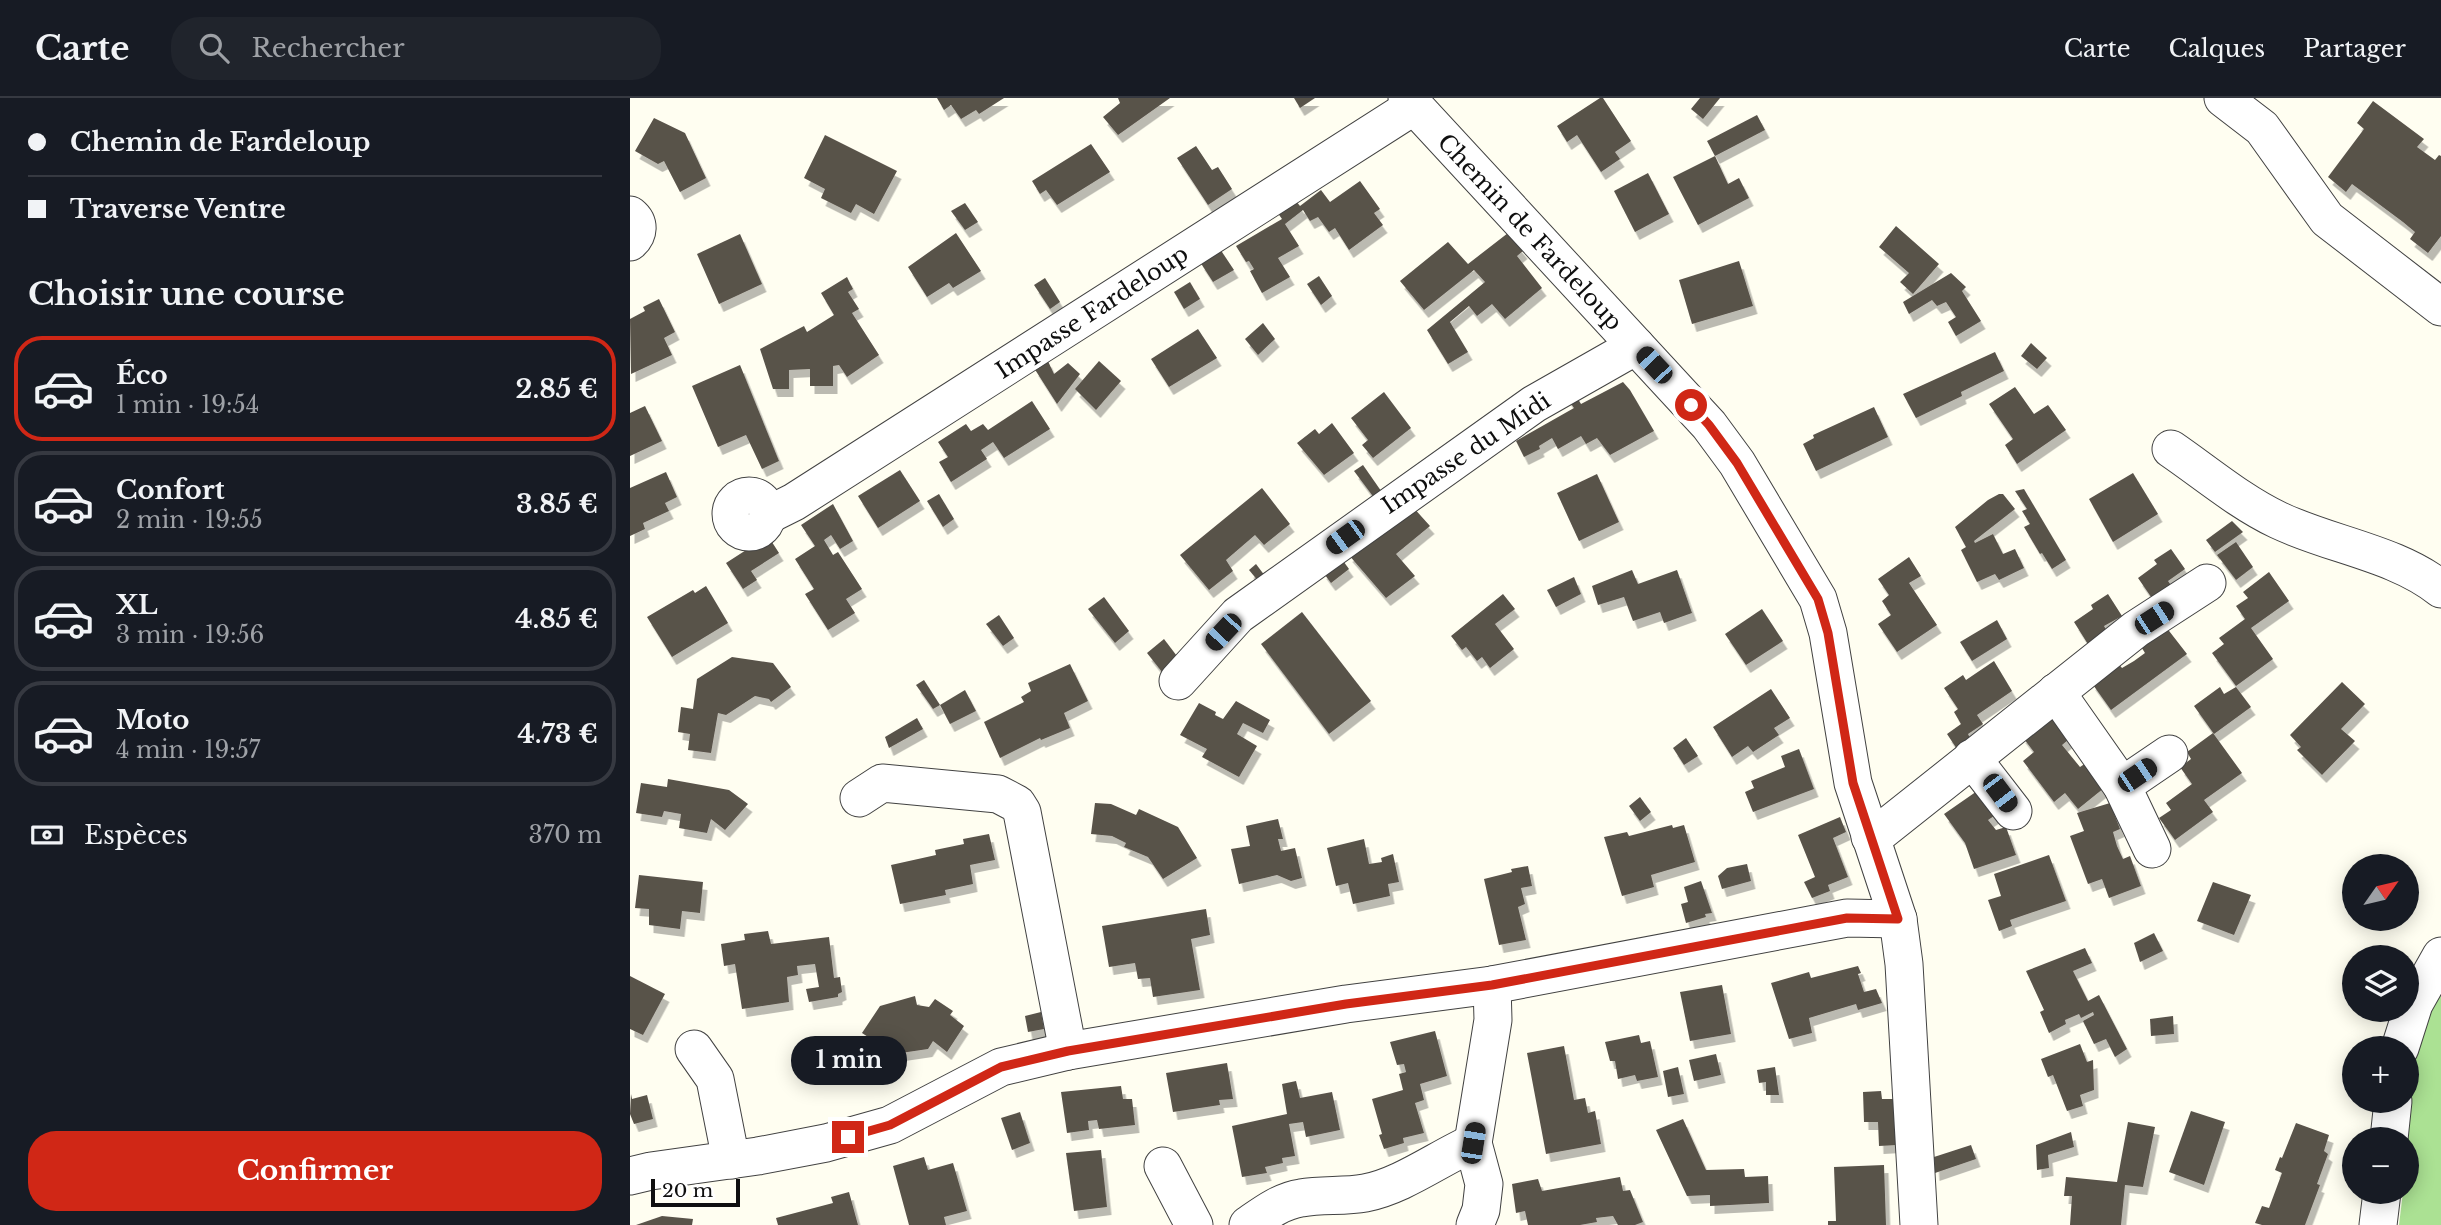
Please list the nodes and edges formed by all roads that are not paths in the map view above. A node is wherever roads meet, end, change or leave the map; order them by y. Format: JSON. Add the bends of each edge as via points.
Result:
{"nodes":[{"id":1,"x":2223,"y":98,"type":"edge"},
{"id":2,"x":1410,"y":102,"type":"edge"},
{"id":3,"x":630,"y":215,"type":"edge"},
{"id":4,"x":630,"y":242,"type":"edge"},
{"id":5,"x":2441,"y":307,"type":"edge"},
{"id":6,"x":1636,"y":346,"type":"junction"},
{"id":7,"x":2171,"y":449,"type":"dead end"},
{"id":8,"x":768,"y":515,"type":"dead end"},
{"id":9,"x":2207,"y":583,"type":"dead end"},
{"id":10,"x":2441,"y":589,"type":"edge"},
{"id":11,"x":1178,"y":681,"type":"dead end"},
{"id":12,"x":2056,"y":692,"type":"junction"},
{"id":13,"x":2168,"y":754,"type":"dead end"},
{"id":14,"x":1972,"y":758,"type":"junction"},
{"id":15,"x":2122,"y":786,"type":"junction"},
{"id":16,"x":859,"y":798,"type":"dead end"},
{"id":17,"x":2013,"y":811,"type":"dead end"},
{"id":18,"x":1870,"y":837,"type":"junction"},
{"id":19,"x":2152,"y":849,"type":"dead end"},
{"id":20,"x":1898,"y":919,"type":"junction"},
{"id":21,"x":2440,"y":961,"type":"edge"},
{"id":22,"x":1492,"y":985,"type":"junction"},
{"id":23,"x":2404,"y":1036,"type":"edge"},
{"id":24,"x":694,"y":1049,"type":"dead end"},
{"id":25,"x":1068,"y":1051,"type":"junction"},
{"id":26,"x":1473,"y":1143,"type":"junction"},
{"id":27,"x":731,"y":1160,"type":"junction"},
{"id":28,"x":1163,"y":1166,"type":"dead end"},
{"id":29,"x":630,"y":1176,"type":"edge"},
{"id":30,"x":2381,"y":1204,"type":"edge"},
{"id":31,"x":1194,"y":1225,"type":"edge"},
{"id":32,"x":1248,"y":1225,"type":"edge"},
{"id":33,"x":1475,"y":1225,"type":"edge"},
{"id":34,"x":1919,"y":1225,"type":"edge"},
{"id":35,"x":2378,"y":1225,"type":"edge"}],
"edges":[{"from":1,"to":5,"type":"street","via":[[2262,128],[2328,219]]},
{"from":2,"to":6,"type":"street","name":"Chemin de Fardeloup"},
{"from":2,"to":8,"type":"street","name":"Impasse Fardeloup"},
{"from":3,"to":4,"type":"street","via":[[638,229]]},
{"from":6,"to":11,"type":"street","name":"Impasse du Midi","via":[[1534,404],[1238,615]]},
{"from":6,"to":18,"type":"street","name":"Chemin de Fardeloup","via":[[1709,425],[1737,463],[1818,599],[1853,783]]},
{"from":7,"to":10,"type":"street","via":[[2279,521],[2368,552]]},
{"from":9,"to":12,"type":"street","via":[[2136,629]]},
{"from":12,"to":14,"type":"street"},
{"from":12,"to":15,"type":"street"},
{"from":13,"to":15,"type":"street"},
{"from":14,"to":17,"type":"street"},
{"from":14,"to":18,"type":"street"},
{"from":15,"to":19,"type":"street"},
{"from":16,"to":25,"type":"street","via":[[882,783],[998,794],[1017,804]]},
{"from":18,"to":20,"type":"street","name":"Chemin de Fardeloup"},
{"from":20,"to":22,"type":"street","via":[[1847,918]]},
{"from":20,"to":34,"type":"street","name":"Chemin de Fardeloup"},
{"from":21,"to":23,"type":"street","via":[[2414,1004]]},
{"from":22,"to":25,"type":"street","via":[[1346,1004]]},
{"from":22,"to":26,"type":"street","via":[[1493,1020]]},
{"from":24,"to":27,"type":"street","via":[[715,1079]]},
{"from":25,"to":27,"type":"street","via":[[1001,1067],[890,1125],[826,1143]]},
{"from":26,"to":32,"type":"street","via":[[1395,1183],[1365,1193],[1300,1198],[1276,1206]]},
{"from":26,"to":33,"type":"street","via":[[1484,1184]]},
{"from":27,"to":29,"type":"street"},
{"from":28,"to":31,"type":"street"},
{"from":30,"to":35,"type":"street"}]}
